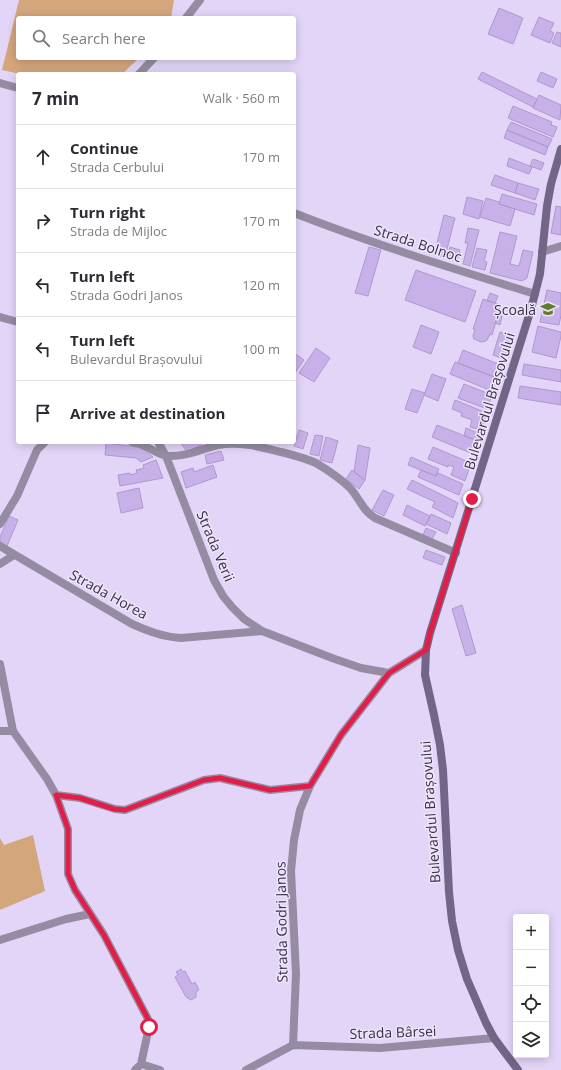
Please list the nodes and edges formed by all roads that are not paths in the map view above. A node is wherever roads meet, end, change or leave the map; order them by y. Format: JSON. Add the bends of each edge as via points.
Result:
{"nodes":[{"id":1,"x":200,"y":0,"type":"edge"},
{"id":2,"x":188,"y":16,"type":"edge"},
{"id":3,"x":152,"y":60,"type":"edge"},
{"id":4,"x":141,"y":72,"type":"edge"},
{"id":5,"x":0,"y":83,"type":"edge"},
{"id":6,"x":16,"y":87,"type":"edge"},
{"id":7,"x":561,"y":149,"type":"edge"},
{"id":8,"x":296,"y":214,"type":"edge"},
{"id":9,"x":561,"y":246,"type":"edge"},
{"id":10,"x":542,"y":252,"type":"junction"},
{"id":11,"x":535,"y":294,"type":"junction"},
{"id":12,"x":0,"y":317,"type":"edge"},
{"id":13,"x":16,"y":321,"type":"edge"},
{"id":14,"x":43,"y":444,"type":"edge"},
{"id":15,"x":140,"y":444,"type":"edge"},
{"id":16,"x":159,"y":444,"type":"edge"},
{"id":17,"x":166,"y":456,"type":"junction"},
{"id":18,"x":0,"y":524,"type":"edge"},
{"id":19,"x":0,"y":546,"type":"edge"},
{"id":20,"x":456,"y":554,"type":"junction"},
{"id":21,"x":14,"y":555,"type":"junction"},
{"id":22,"x":0,"y":564,"type":"edge"},
{"id":23,"x":262,"y":631,"type":"junction"},
{"id":24,"x":426,"y":650,"type":"junction"},
{"id":25,"x":0,"y":664,"type":"edge"},
{"id":26,"x":389,"y":673,"type":"junction"},
{"id":27,"x":0,"y":731,"type":"edge"},
{"id":28,"x":12,"y":732,"type":"junction"},
{"id":29,"x":310,"y":786,"type":"junction"},
{"id":30,"x":56,"y":795,"type":"junction"},
{"id":31,"x":90,"y":914,"type":"junction"},
{"id":32,"x":0,"y":940,"type":"edge"},
{"id":33,"x":494,"y":1038,"type":"junction"},
{"id":34,"x":293,"y":1044,"type":"junction"},
{"id":35,"x":138,"y":1067,"type":"edge"},
{"id":36,"x":160,"y":1070,"type":"edge"},
{"id":37,"x":246,"y":1070,"type":"edge"},
{"id":38,"x":518,"y":1070,"type":"edge"}],
"edges":[{"from":1,"to":2,"type":"street"},
{"from":3,"to":4,"type":"street"},
{"from":5,"to":6,"type":"street"},
{"from":7,"to":10,"type":"main road","name":"Bulevardul Brașovului","via":[[551,184]]},
{"from":8,"to":11,"type":"street","name":"Strada Bolnoc","via":[[369,241]]},
{"from":9,"to":10,"type":"street"},
{"from":10,"to":11,"type":"main road","name":"Bulevardul Brașovului"},
{"from":11,"to":20,"type":"main road","name":"Bulevardul Brașovului"},
{"from":12,"to":13,"type":"street"},
{"from":14,"to":18,"type":"street","via":[[37,450],[17,496]]},
{"from":15,"to":17,"type":"street"},
{"from":16,"to":17,"type":"street","name":"Strada Verii"},
{"from":17,"to":20,"type":"street","via":[[179,456],[236,444],[260,447],[307,460],[324,468],[346,485],[370,515]]},
{"from":17,"to":23,"type":"street","name":"Strada Verii","via":[[214,580],[232,607]]},
{"from":19,"to":21,"type":"street","name":"Strada Horea"},
{"from":20,"to":24,"type":"main road","name":"Bulevardul Brașovului"},
{"from":21,"to":22,"type":"street"},
{"from":21,"to":23,"type":"street","name":"Strada Horea","via":[[132,624],[154,633],[181,638]]},
{"from":23,"to":26,"type":"street","name":"Strada Verii","via":[[361,668]]},
{"from":24,"to":26,"type":"street","name":"Strada Godri Janos"},
{"from":24,"to":33,"type":"main road","name":"Bulevardul Brașovului","via":[[425,675],[443,770],[452,921],[467,979]]},
{"from":25,"to":28,"type":"street"},
{"from":26,"to":29,"type":"street","name":"Strada Godri Janos","via":[[341,735]]},
{"from":27,"to":28,"type":"street"},
{"from":28,"to":30,"type":"street"},
{"from":29,"to":30,"type":"street","via":[[270,790],[220,778],[204,780],[125,810],[80,798]]},
{"from":29,"to":34,"type":"street","name":"Strada Godri Janos","via":[[300,810],[291,871],[296,974]]},
{"from":30,"to":31,"type":"street","via":[[68,829],[68,874]]},
{"from":31,"to":32,"type":"street"},
{"from":31,"to":35,"type":"street","via":[[104,935],[148,1019],[149,1027]]},
{"from":33,"to":34,"type":"street","name":"Strada Bârsei","via":[[380,1048]]},
{"from":33,"to":38,"type":"main road","name":"Bulevardul Brașovului"},
{"from":34,"to":37,"type":"street"},
{"from":35,"to":36,"type":"street"}]}
